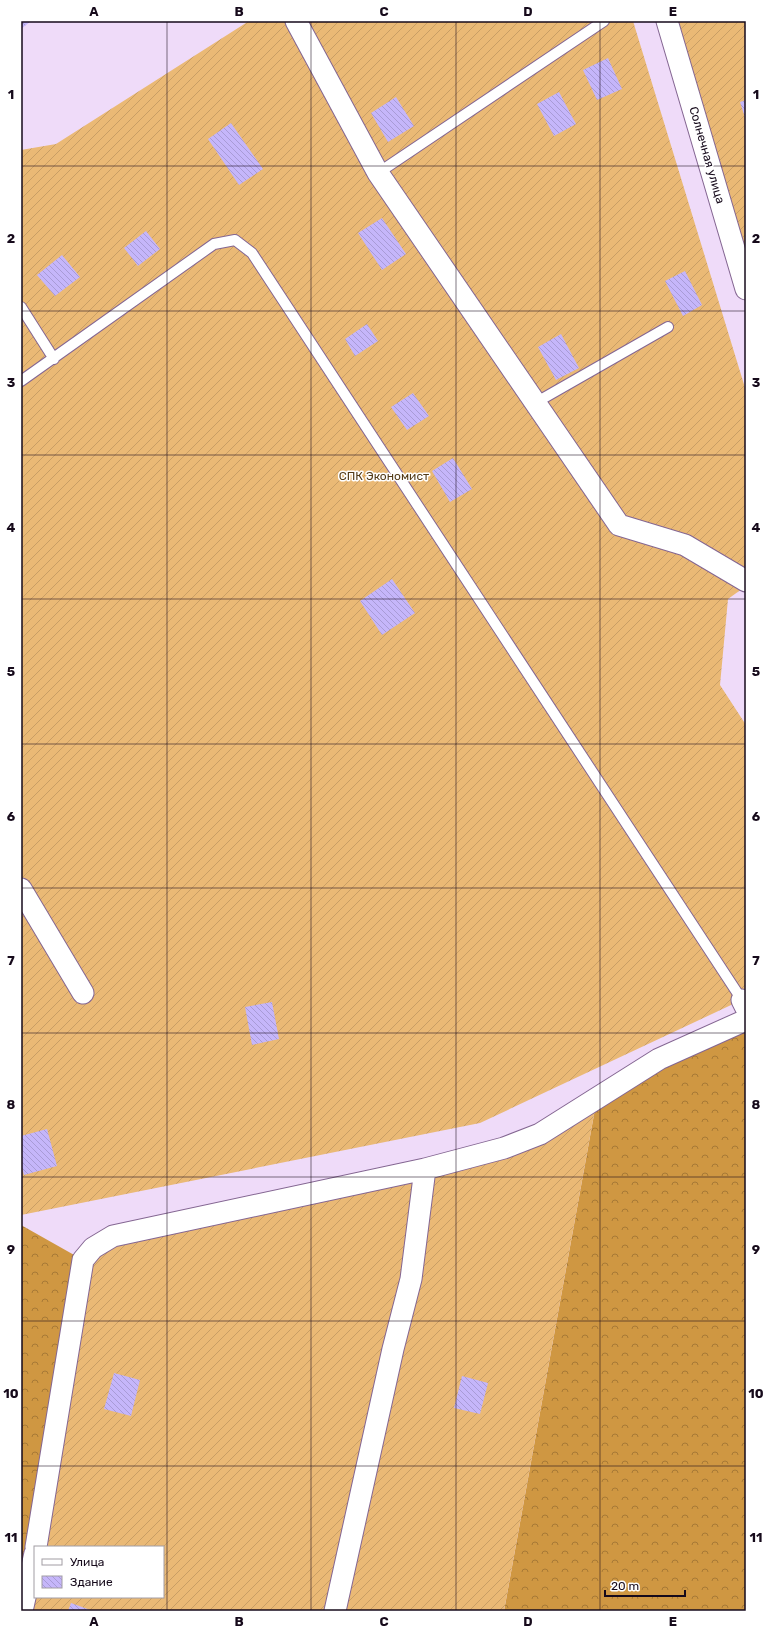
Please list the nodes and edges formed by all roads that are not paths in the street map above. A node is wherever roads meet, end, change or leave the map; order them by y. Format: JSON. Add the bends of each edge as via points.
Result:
{"nodes":[{"id":1,"x":296,"y":21,"type":"edge"},
{"id":2,"x":604,"y":21,"type":"edge"},
{"id":3,"x":667,"y":21,"type":"edge"},
{"id":4,"x":378,"y":173,"type":"junction"},
{"id":5,"x":746,"y":289,"type":"edge"},
{"id":6,"x":21,"y":307,"type":"edge"},
{"id":7,"x":668,"y":327,"type":"dead end"},
{"id":8,"x":54,"y":359,"type":"junction"},
{"id":9,"x":21,"y":381,"type":"edge"},
{"id":10,"x":535,"y":403,"type":"junction"},
{"id":11,"x":746,"y":581,"type":"edge"},
{"id":12,"x":21,"y":889,"type":"edge"},
{"id":13,"x":84,"y":993,"type":"dead end"},
{"id":14,"x":744,"y":1004,"type":"edge"},
{"id":15,"x":746,"y":1020,"type":"edge"},
{"id":16,"x":425,"y":1169,"type":"junction"},
{"id":17,"x":36,"y":1546,"type":"edge"},
{"id":18,"x":34,"y":1557,"type":"edge"},
{"id":19,"x":22,"y":1611,"type":"edge"},
{"id":20,"x":335,"y":1611,"type":"edge"}],
"edges":[{"from":1,"to":4,"type":"street"},
{"from":2,"to":4,"type":"lane"},
{"from":3,"to":5,"type":"street","name":"Солнечная улица"},
{"from":4,"to":10,"type":"street"},
{"from":6,"to":8,"type":"lane"},
{"from":7,"to":10,"type":"lane"},
{"from":8,"to":9,"type":"lane"},
{"from":8,"to":14,"type":"lane","via":[[214,244],[235,240],[252,253]]},
{"from":10,"to":11,"type":"street","via":[[619,525],[685,545]]},
{"from":12,"to":13,"type":"street"},
{"from":15,"to":16,"type":"street","via":[[659,1059],[540,1134],[504,1148]]},
{"from":16,"to":17,"type":"street","via":[[114,1236],[93,1248],[83,1260]]},
{"from":16,"to":20,"type":"street","via":[[411,1279]]},
{"from":18,"to":19,"type":"street"}]}
